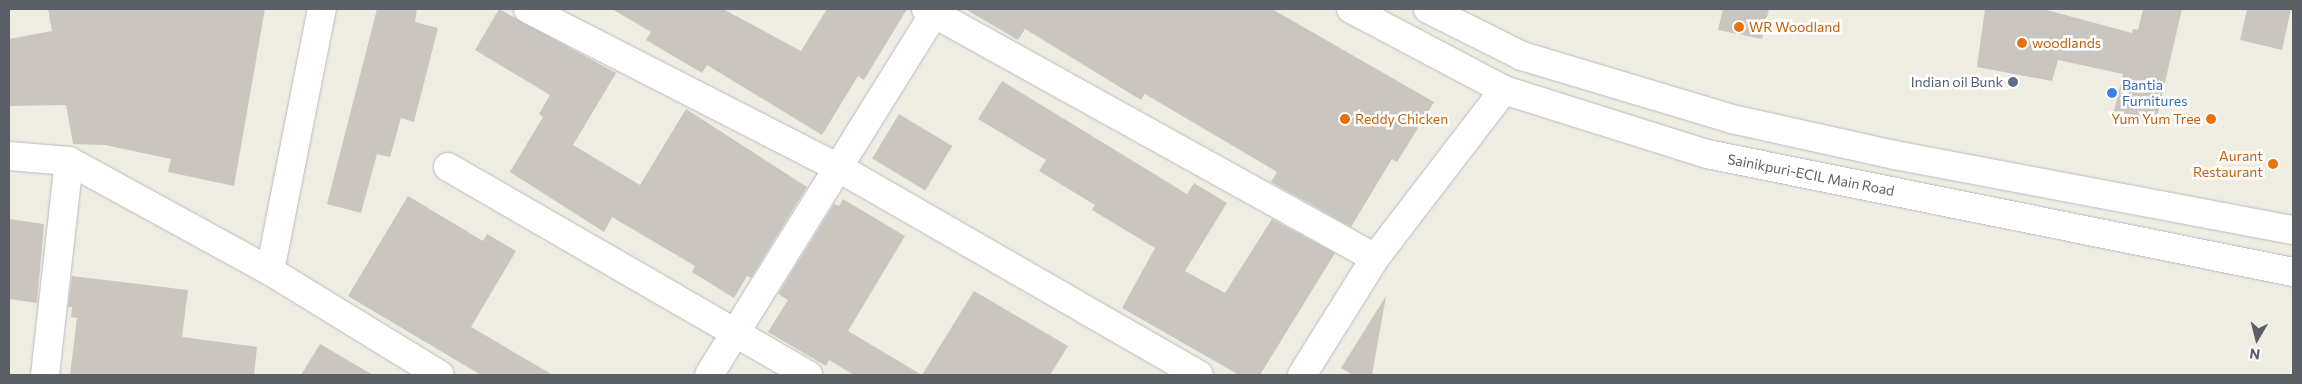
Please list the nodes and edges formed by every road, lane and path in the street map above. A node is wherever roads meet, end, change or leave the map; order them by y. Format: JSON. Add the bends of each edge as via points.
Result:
{"nodes":[{"id":1,"x":322,"y":9,"type":"edge"},
{"id":2,"x":528,"y":9,"type":"edge"},
{"id":3,"x":1351,"y":9,"type":"edge"},
{"id":4,"x":1428,"y":9,"type":"edge"},
{"id":5,"x":932,"y":10,"type":"edge"},
{"id":6,"x":1504,"y":90,"type":"junction"},
{"id":7,"x":9,"y":156,"type":"edge"},
{"id":8,"x":69,"y":161,"type":"junction"},
{"id":9,"x":448,"y":167,"type":"dead end"},
{"id":10,"x":839,"y":168,"type":"junction"},
{"id":11,"x":2293,"y":230,"type":"edge"},
{"id":12,"x":1376,"y":258,"type":"junction"},
{"id":13,"x":270,"y":271,"type":"junction"},
{"id":14,"x":2293,"y":272,"type":"edge"},
{"id":15,"x":734,"y":333,"type":"junction"},
{"id":16,"x":45,"y":375,"type":"edge"},
{"id":17,"x":440,"y":375,"type":"edge"},
{"id":18,"x":709,"y":375,"type":"edge"},
{"id":19,"x":808,"y":375,"type":"edge"},
{"id":20,"x":1199,"y":375,"type":"edge"},
{"id":21,"x":1302,"y":375,"type":"edge"}],
"edges":[{"from":1,"to":13,"type":"street"},
{"from":2,"to":10,"type":"street"},
{"from":3,"to":6,"type":"street","name":"Sainikpuri-ECIL Main Road"},
{"from":4,"to":11,"type":"street","via":[[1522,56],[1732,119],[1896,156]]},
{"from":5,"to":10,"type":"street"},
{"from":5,"to":12,"type":"street"},
{"from":6,"to":12,"type":"street"},
{"from":6,"to":14,"type":"street","name":"Sainikpuri-ECIL Main Road","via":[[1707,154]]},
{"from":7,"to":8,"type":"street"},
{"from":8,"to":13,"type":"street"},
{"from":8,"to":16,"type":"street"},
{"from":9,"to":15,"type":"street"},
{"from":10,"to":15,"type":"street"},
{"from":10,"to":20,"type":"street"},
{"from":12,"to":21,"type":"street"},
{"from":13,"to":17,"type":"street"},
{"from":15,"to":18,"type":"street"},
{"from":15,"to":19,"type":"street"}]}
